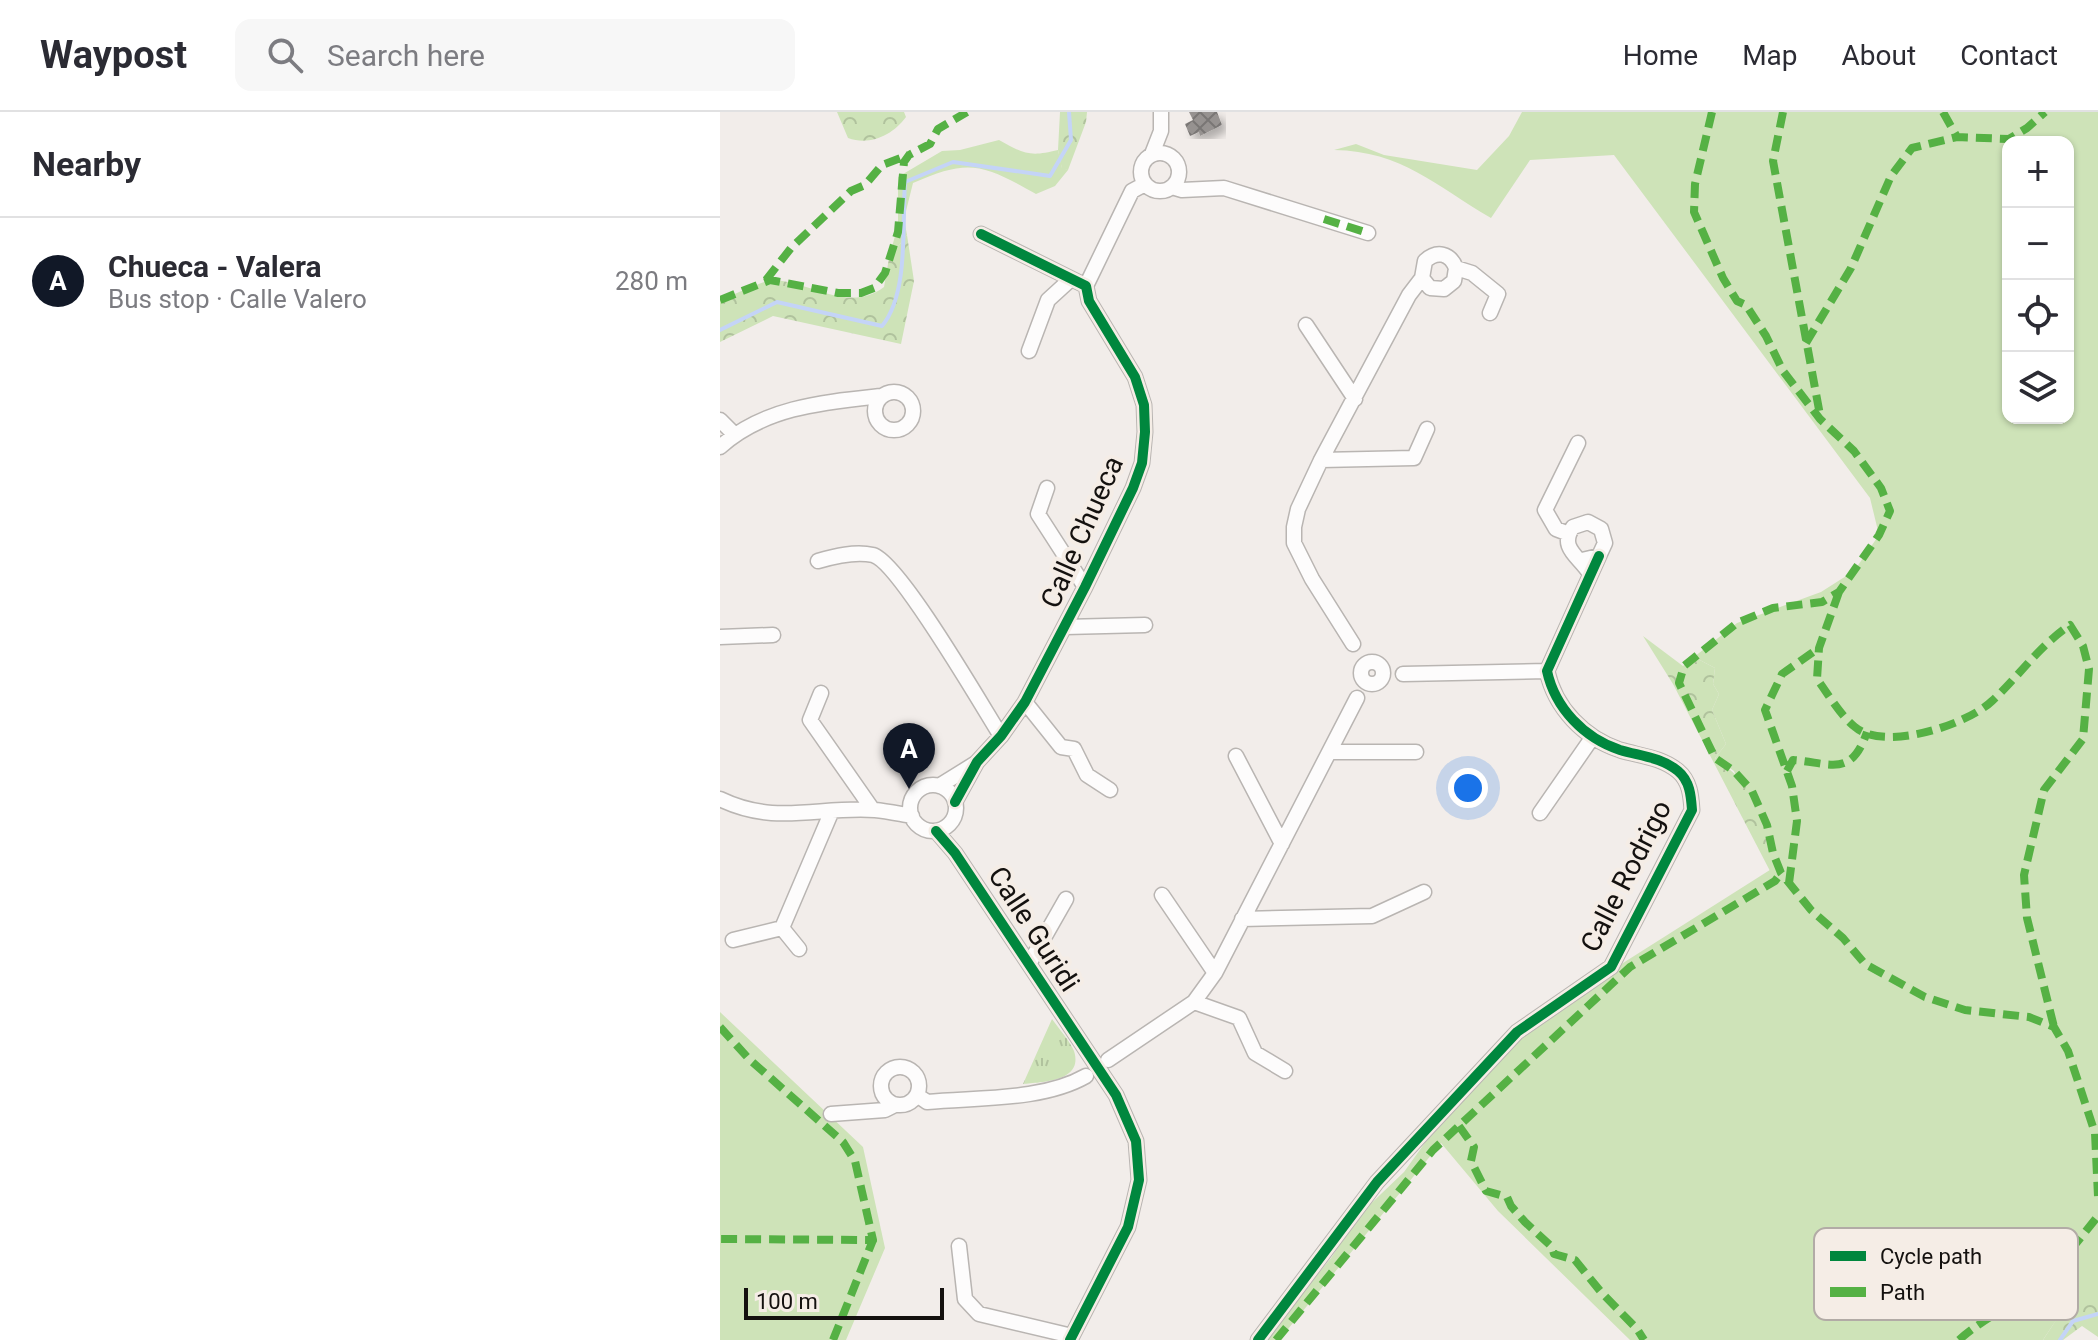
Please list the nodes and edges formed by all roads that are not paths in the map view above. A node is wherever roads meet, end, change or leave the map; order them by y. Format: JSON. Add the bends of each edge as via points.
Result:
{"nodes":[{"id":1,"x":1161,"y":112,"type":"edge"},
{"id":2,"x":1152,"y":154,"type":"junction"},
{"id":3,"x":1145,"y":184,"type":"junction"},
{"id":4,"x":1172,"y":187,"type":"junction"},
{"id":5,"x":1368,"y":233,"type":"dead end"},
{"id":6,"x":981,"y":234,"type":"dead end"},
{"id":7,"x":1456,"y":268,"type":"junction"},
{"id":8,"x":1422,"y":278,"type":"junction"},
{"id":9,"x":1071,"y":279,"type":"junction"},
{"id":10,"x":1086,"y":286,"type":"junction"},
{"id":11,"x":1490,"y":313,"type":"dead end"},
{"id":12,"x":1306,"y":325,"type":"dead end"},
{"id":13,"x":1029,"y":351,"type":"dead end"},
{"id":14,"x":881,"y":396,"type":"dead end"},
{"id":15,"x":1355,"y":399,"type":"junction"},
{"id":16,"x":720,"y":420,"type":"edge"},
{"id":17,"x":1427,"y":429,"type":"dead end"},
{"id":18,"x":734,"y":434,"type":"junction"},
{"id":19,"x":1578,"y":443,"type":"dead end"},
{"id":20,"x":720,"y":447,"type":"edge"},
{"id":21,"x":1321,"y":460,"type":"junction"},
{"id":22,"x":1047,"y":488,"type":"dead end"},
{"id":23,"x":1569,"y":534,"type":"junction"},
{"id":24,"x":1599,"y":556,"type":"junction"},
{"id":25,"x":1582,"y":560,"type":"junction"},
{"id":26,"x":818,"y":561,"type":"dead end"},
{"id":27,"x":1590,"y":574,"type":"junction"},
{"id":28,"x":1085,"y":587,"type":"junction"},
{"id":29,"x":1145,"y":625,"type":"dead end"},
{"id":30,"x":1065,"y":627,"type":"junction"},
{"id":31,"x":773,"y":635,"type":"dead end"},
{"id":32,"x":720,"y":637,"type":"edge"},
{"id":33,"x":1353,"y":644,"type":"junction"},
{"id":34,"x":1377,"y":664,"type":"junction"},
{"id":35,"x":1547,"y":671,"type":"junction"},
{"id":36,"x":1361,"y":674,"type":"junction"},
{"id":37,"x":1403,"y":674,"type":"junction"},
{"id":38,"x":1378,"y":683,"type":"junction"},
{"id":39,"x":821,"y":693,"type":"dead end"},
{"id":40,"x":1357,"y":698,"type":"junction"},
{"id":41,"x":1025,"y":702,"type":"junction"},
{"id":42,"x":1001,"y":736,"type":"junction"},
{"id":43,"x":1592,"y":738,"type":"junction"},
{"id":44,"x":1330,"y":752,"type":"junction"},
{"id":45,"x":1416,"y":752,"type":"dead end"},
{"id":46,"x":1236,"y":756,"type":"dead end"},
{"id":47,"x":977,"y":762,"type":"junction"},
{"id":48,"x":939,"y":786,"type":"junction"},
{"id":49,"x":1110,"y":790,"type":"dead end"},
{"id":50,"x":914,"y":797,"type":"junction"},
{"id":51,"x":720,"y":799,"type":"edge"},
{"id":52,"x":955,"y":802,"type":"junction"},
{"id":53,"x":873,"y":810,"type":"junction"},
{"id":54,"x":831,"y":813,"type":"junction"},
{"id":55,"x":1540,"y":813,"type":"dead end"},
{"id":56,"x":912,"y":816,"type":"junction"},
{"id":57,"x":953,"y":821,"type":"junction"},
{"id":58,"x":936,"y":831,"type":"junction"},
{"id":59,"x":1282,"y":844,"type":"junction"},
{"id":60,"x":955,"y":853,"type":"junction"},
{"id":61,"x":1424,"y":892,"type":"dead end"},
{"id":62,"x":1162,"y":895,"type":"dead end"},
{"id":63,"x":1066,"y":899,"type":"dead end"},
{"id":64,"x":1242,"y":919,"type":"junction"},
{"id":65,"x":782,"y":928,"type":"junction"},
{"id":66,"x":733,"y":940,"type":"dead end"},
{"id":67,"x":799,"y":949,"type":"dead end"},
{"id":68,"x":1029,"y":964,"type":"junction"},
{"id":69,"x":1215,"y":973,"type":"junction"},
{"id":70,"x":1194,"y":1002,"type":"junction"},
{"id":71,"x":1089,"y":1057,"type":"junction"},
{"id":72,"x":1108,"y":1060,"type":"junction"},
{"id":73,"x":1285,"y":1071,"type":"dead end"},
{"id":74,"x":1086,"y":1076,"type":"junction"},
{"id":75,"x":1104,"y":1079,"type":"junction"},
{"id":76,"x":917,"y":1095,"type":"junction"},
{"id":77,"x":895,"y":1105,"type":"junction"},
{"id":78,"x":831,"y":1114,"type":"dead end"},
{"id":79,"x":959,"y":1246,"type":"dead end"},
{"id":80,"x":1071,"y":1338,"type":"edge"},
{"id":81,"x":1258,"y":1340,"type":"edge"}],
"edges":[{"from":1,"to":2,"type":"street"},
{"from":2,"to":3,"type":"street","via":[[1142,164]]},
{"from":2,"to":4,"type":"street","via":[[1166,153],[1177,162],[1180,175]]},
{"from":3,"to":4,"type":"street","via":[[1158,191]]},
{"from":3,"to":10,"type":"street","via":[[1132,191]]},
{"from":4,"to":5,"type":"street","via":[[1224,188]]},
{"from":6,"to":9,"type":"street"},
{"from":7,"to":8,"type":"street","via":[[1454,281],[1444,289],[1430,288]]},
{"from":7,"to":8,"type":"street","via":[[1449,257],[1436,254],[1425,261]]},
{"from":7,"to":11,"type":"street","via":[[1472,273],[1498,294]]},
{"from":8,"to":15,"type":"street"},
{"from":9,"to":10,"type":"street"},
{"from":9,"to":13,"type":"street","via":[[1048,300]]},
{"from":10,"to":28,"type":"street","name":"Calle Chueca","via":[[1089,301],[1135,377],[1145,432],[1133,488]]},
{"from":12,"to":15,"type":"street"},
{"from":14,"to":18,"type":"street","via":[[771,416]]},
{"from":15,"to":21,"type":"street"},
{"from":16,"to":18,"type":"street"},
{"from":17,"to":21,"type":"street","via":[[1414,458]]},
{"from":18,"to":20,"type":"street"},
{"from":19,"to":23,"type":"street","via":[[1545,510],[1556,529]]},
{"from":21,"to":33,"type":"street","via":[[1298,509],[1294,543]]},
{"from":22,"to":28,"type":"street","name":"Calle Chueca","via":[[1038,514]]},
{"from":23,"to":24,"type":"street","via":[[1581,523],[1595,524],[1604,535]]},
{"from":23,"to":25,"type":"street","via":[[1569,550]]},
{"from":24,"to":25,"type":"street"},
{"from":24,"to":27,"type":"street"},
{"from":25,"to":27,"type":"street"},
{"from":26,"to":42,"type":"street","via":[[875,555],[892,568]]},
{"from":27,"to":35,"type":"street"},
{"from":28,"to":30,"type":"street","name":"Calle Chueca"},
{"from":29,"to":30,"type":"street","name":"Calle Chueca"},
{"from":30,"to":41,"type":"street","name":"Calle Chueca"},
{"from":31,"to":32,"type":"street"},
{"from":33,"to":34,"type":"street"},
{"from":33,"to":36,"type":"street"},
{"from":34,"to":36,"type":"street","via":[[1366,664]]},
{"from":34,"to":37,"type":"street"},
{"from":34,"to":38,"type":"street","via":[[1383,674]]},
{"from":35,"to":37,"type":"street"},
{"from":35,"to":43,"type":"street","name":"Calle Rodrigo","via":[[1552,691]]},
{"from":36,"to":38,"type":"street","via":[[1367,683]]},
{"from":36,"to":40,"type":"street"},
{"from":37,"to":38,"type":"street"},
{"from":38,"to":40,"type":"street"},
{"from":39,"to":53,"type":"street","via":[[810,720]]},
{"from":40,"to":44,"type":"street"},
{"from":41,"to":42,"type":"street","name":"Calle Chueca"},
{"from":41,"to":49,"type":"street","via":[[1061,747],[1074,749],[1087,775]]},
{"from":42,"to":47,"type":"street","name":"Calle Chueca"},
{"from":43,"to":55,"type":"street"},
{"from":43,"to":81,"type":"street","name":"Calle Rodrigo","via":[[1658,759],[1679,772],[1690,789],[1692,810],[1611,967],[1517,1032],[1377,1182]]},
{"from":44,"to":45,"type":"street"},
{"from":44,"to":59,"type":"street"},
{"from":46,"to":59,"type":"street"},
{"from":47,"to":48,"type":"street","name":"Calle Chueca"},
{"from":47,"to":52,"type":"street","name":"Calle Chueca"},
{"from":48,"to":50,"type":"street","via":[[925,787]]},
{"from":48,"to":52,"type":"street"},
{"from":50,"to":53,"type":"street"},
{"from":50,"to":56,"type":"street"},
{"from":51,"to":54,"type":"street","via":[[766,813]]},
{"from":52,"to":57,"type":"street"},
{"from":53,"to":54,"type":"street"},
{"from":53,"to":56,"type":"street"},
{"from":54,"to":65,"type":"street"},
{"from":56,"to":58,"type":"street","via":[[924,829]]},
{"from":57,"to":58,"type":"street"},
{"from":57,"to":60,"type":"street","name":"Calle Guridi"},
{"from":58,"to":60,"type":"street","name":"Calle Guridi"},
{"from":59,"to":64,"type":"street"},
{"from":60,"to":68,"type":"street","name":"Calle Guridi"},
{"from":61,"to":64,"type":"street","via":[[1372,916]]},
{"from":62,"to":69,"type":"street"},
{"from":63,"to":68,"type":"street","name":"Calle Guridi"},
{"from":64,"to":69,"type":"street"},
{"from":65,"to":66,"type":"street"},
{"from":65,"to":67,"type":"street"},
{"from":68,"to":71,"type":"street","name":"Calle Guridi"},
{"from":69,"to":70,"type":"street"},
{"from":70,"to":72,"type":"street"},
{"from":70,"to":73,"type":"street","via":[[1239,1018],[1255,1053]]},
{"from":71,"to":72,"type":"street","via":[[1099,1054]]},
{"from":71,"to":74,"type":"street"},
{"from":71,"to":75,"type":"street","name":"Calle Guridi"},
{"from":72,"to":75,"type":"street"},
{"from":74,"to":75,"type":"street"},
{"from":74,"to":76,"type":"street","via":[[1046,1092],[927,1102]]},
{"from":75,"to":80,"type":"street","name":"Calle Guridi","via":[[1136,1141],[1139,1180],[1128,1227]]},
{"from":76,"to":77,"type":"street"},
{"from":76,"to":77,"type":"street","via":[[916,1074],[904,1067],[889,1070],[881,1089]]},
{"from":77,"to":78,"type":"street"},
{"from":79,"to":80,"type":"street","name":"Calle Guridi","via":[[965,1299],[979,1314]]}]}
